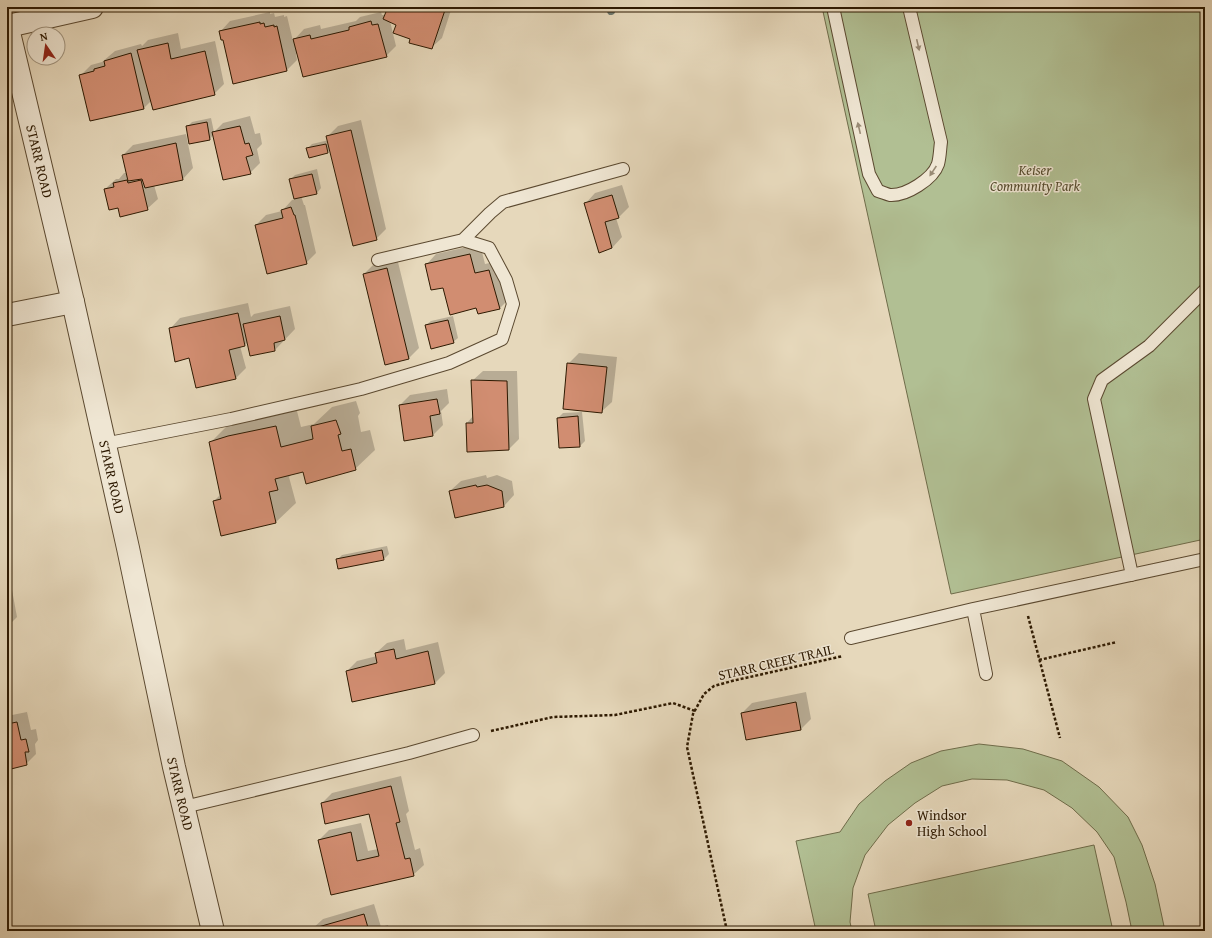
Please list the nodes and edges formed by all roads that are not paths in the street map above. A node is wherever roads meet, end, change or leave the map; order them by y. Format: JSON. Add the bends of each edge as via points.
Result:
{"nodes":[{"id":1,"x":92,"y":7,"type":"edge"},
{"id":2,"x":833,"y":7,"type":"edge"},
{"id":3,"x":909,"y":7,"type":"edge"},
{"id":4,"x":7,"y":25,"type":"edge"},
{"id":5,"x":623,"y":169,"type":"dead end"},
{"id":6,"x":463,"y":240,"type":"junction"},
{"id":7,"x":378,"y":260,"type":"dead end"},
{"id":8,"x":1205,"y":290,"type":"edge"},
{"id":9,"x":73,"y":302,"type":"junction"},
{"id":10,"x":7,"y":316,"type":"edge"},
{"id":11,"x":104,"y":444,"type":"junction"},
{"id":12,"x":1205,"y":558,"type":"edge"},
{"id":13,"x":1132,"y":575,"type":"junction"},
{"id":14,"x":973,"y":609,"type":"junction"},
{"id":15,"x":851,"y":638,"type":"dead end"},
{"id":16,"x":986,"y":674,"type":"dead end"},
{"id":17,"x":473,"y":735,"type":"road end"},
{"id":18,"x":184,"y":807,"type":"junction"},
{"id":19,"x":213,"y":931,"type":"edge"}],
"edges":[{"from":1,"to":4,"type":"street"},
{"from":3,"to":2,"type":"lane","one_way":true,"via":[[941,142],[938,165],[929,177],[917,186],[890,195],[878,191],[869,174]]},
{"from":4,"to":9,"type":"street","name":"STARR ROAD"},
{"from":5,"to":6,"type":"lane","via":[[503,202]]},
{"from":6,"to":7,"type":"lane"},
{"from":6,"to":11,"type":"lane","via":[[489,248],[506,280],[513,304],[502,339],[449,364],[361,389],[231,420]]},
{"from":8,"to":13,"type":"lane","via":[[1149,346],[1102,380],[1094,400]]},
{"from":9,"to":10,"type":"street"},
{"from":9,"to":11,"type":"street","name":"STARR ROAD"},
{"from":11,"to":18,"type":"street","name":"STARR ROAD"},
{"from":12,"to":13,"type":"lane"},
{"from":13,"to":14,"type":"lane"},
{"from":14,"to":15,"type":"lane"},
{"from":14,"to":16,"type":"lane"},
{"from":17,"to":18,"type":"lane"},
{"from":18,"to":19,"type":"street","name":"STARR ROAD"}]}
